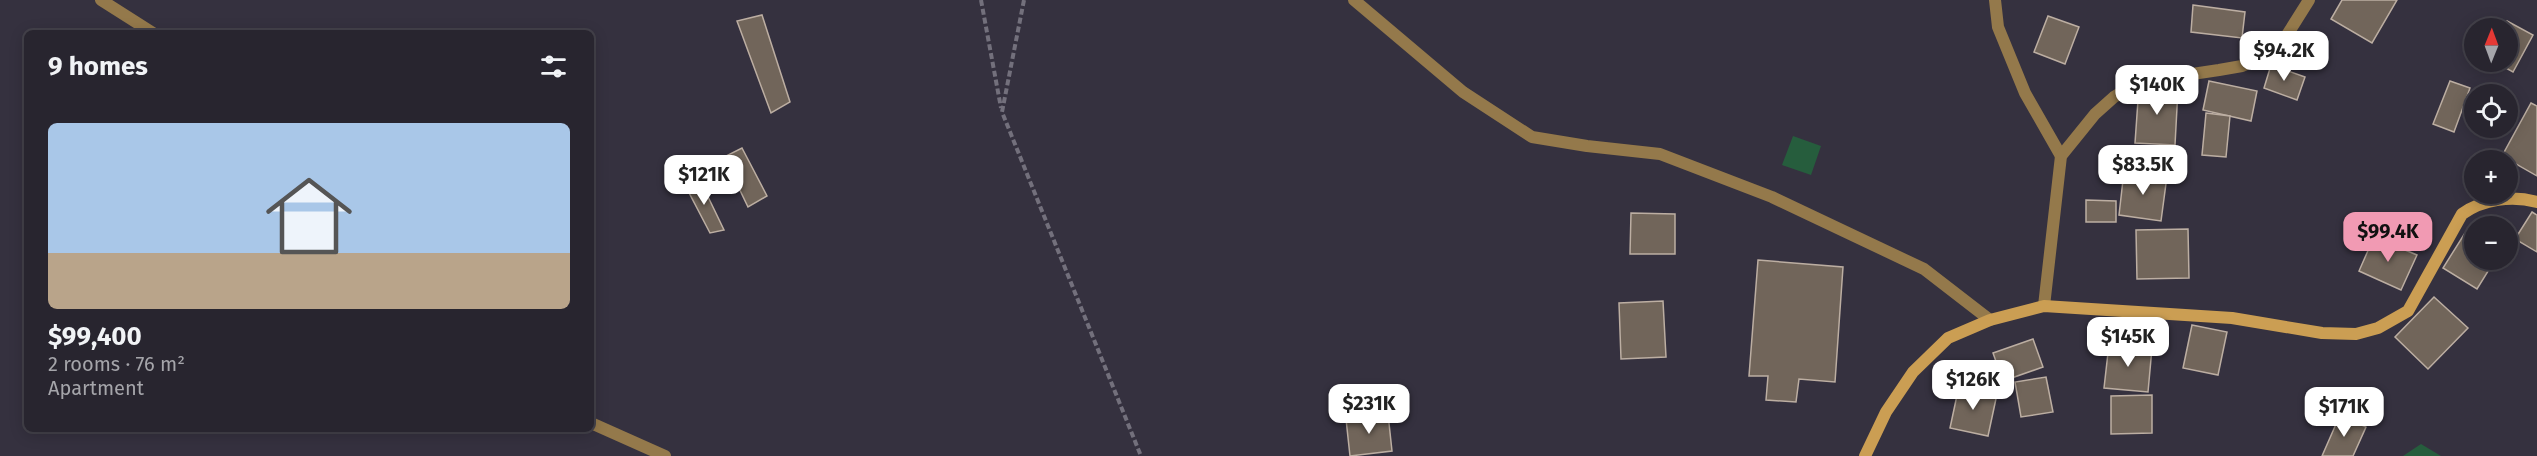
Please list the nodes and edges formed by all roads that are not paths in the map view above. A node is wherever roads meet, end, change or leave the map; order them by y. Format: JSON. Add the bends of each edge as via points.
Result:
{"nodes":[{"id":1,"x":100,"y":0,"type":"edge"},
{"id":2,"x":1354,"y":0,"type":"edge"},
{"id":3,"x":1995,"y":0,"type":"edge"},
{"id":4,"x":2309,"y":0,"type":"edge"},
{"id":5,"x":148,"y":30,"type":"edge"},
{"id":6,"x":2061,"y":156,"type":"junction"},
{"id":7,"x":2537,"y":202,"type":"edge"},
{"id":8,"x":2044,"y":306,"type":"junction"},
{"id":9,"x":1990,"y":320,"type":"junction"},
{"id":10,"x":594,"y":424,"type":"edge"},
{"id":11,"x":665,"y":456,"type":"edge"},
{"id":12,"x":1865,"y":456,"type":"edge"}],
"edges":[{"from":1,"to":5,"type":"street"},
{"from":2,"to":9,"type":"street","via":[[1463,92],[1532,137],[1660,154],[1772,197],[1924,268]]},
{"from":3,"to":6,"type":"street","via":[[1998,27],[2025,93]]},
{"from":4,"to":6,"type":"street","via":[[2287,35],[2268,54],[2230,68],[2139,82],[2095,114]]},
{"from":6,"to":8,"type":"street"},
{"from":7,"to":8,"type":"street","via":[[2525,199],[2476,204],[2462,214],[2408,311],[2378,328],[2356,334],[2322,333],[2232,318]]},
{"from":8,"to":9,"type":"street"},
{"from":9,"to":12,"type":"street","via":[[1948,338],[1913,372],[1886,412]]},
{"from":10,"to":11,"type":"street"}]}
